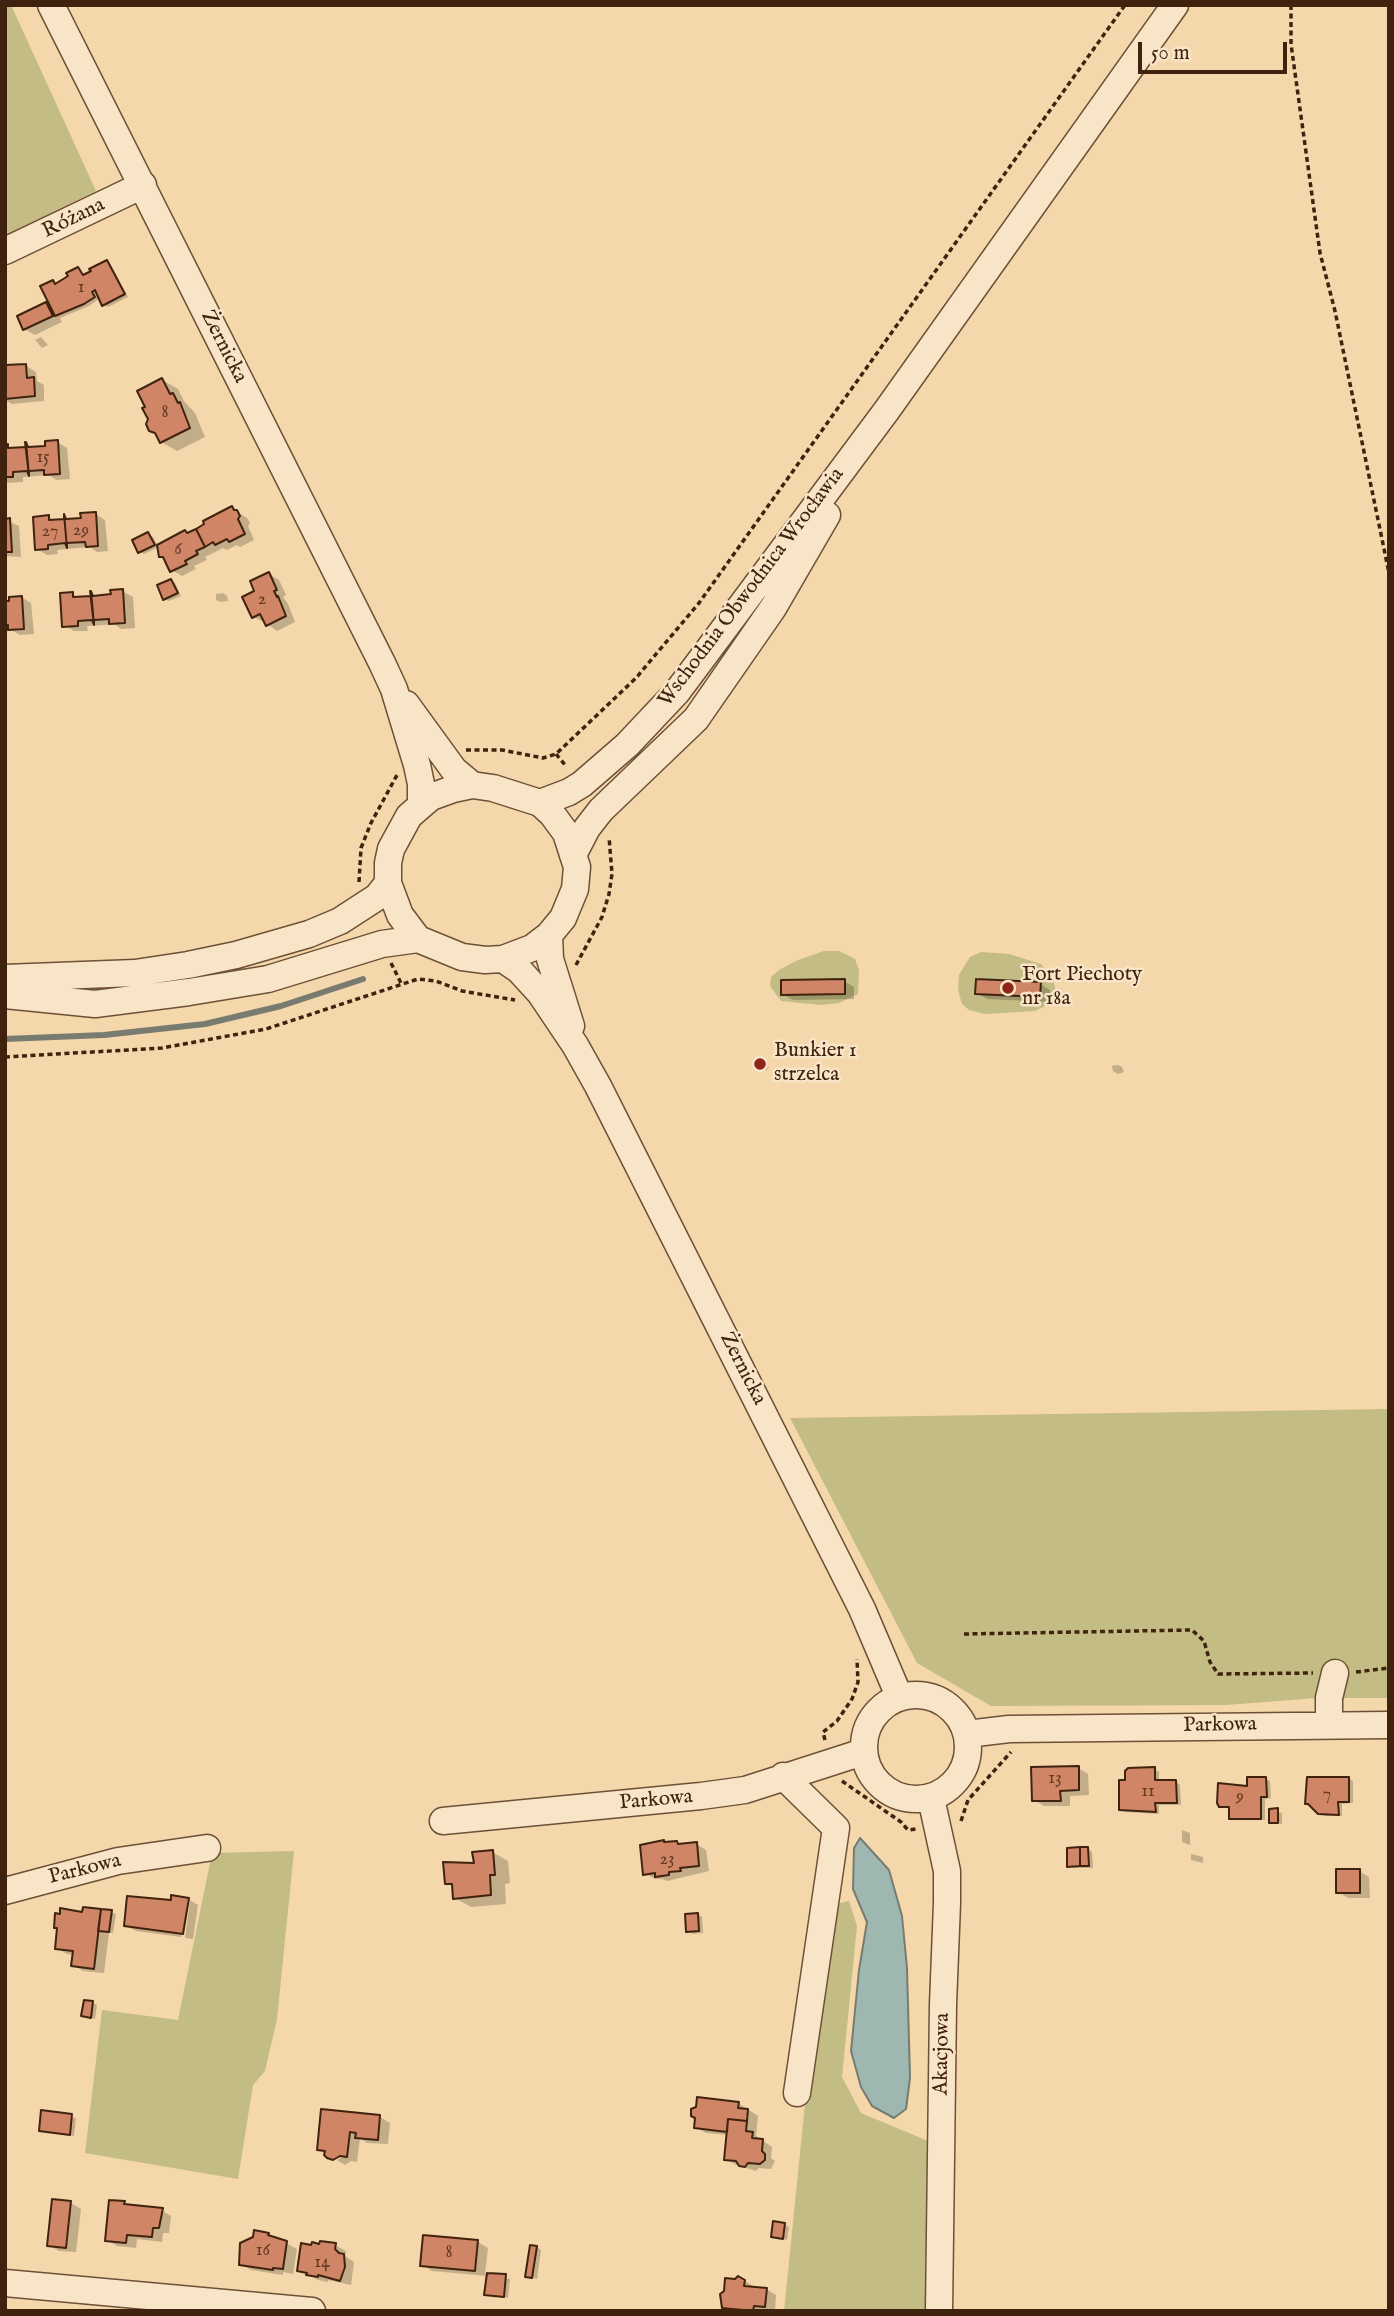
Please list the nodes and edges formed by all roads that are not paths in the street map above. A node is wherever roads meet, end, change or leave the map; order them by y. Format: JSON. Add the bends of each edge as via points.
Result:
{"nodes":[{"id":1,"x":51,"y":5,"type":"edge"},
{"id":2,"x":1175,"y":5,"type":"edge"},
{"id":3,"x":143,"y":186,"type":"junction"},
{"id":4,"x":5,"y":251,"type":"edge"},
{"id":5,"x":887,"y":410,"type":"junction"},
{"id":6,"x":394,"y":689,"type":"junction"},
{"id":7,"x":472,"y":785,"type":"junction"},
{"id":8,"x":540,"y":803,"type":"junction"},
{"id":9,"x":421,"y":805,"type":"junction"},
{"id":10,"x":573,"y":855,"type":"junction"},
{"id":11,"x":388,"y":883,"type":"junction"},
{"id":12,"x":549,"y":935,"type":"junction"},
{"id":13,"x":418,"y":939,"type":"junction"},
{"id":14,"x":503,"y":959,"type":"junction"},
{"id":15,"x":5,"y":978,"type":"edge"},
{"id":16,"x":5,"y":995,"type":"edge"},
{"id":17,"x":575,"y":1045,"type":"junction"},
{"id":18,"x":1335,"y":1673,"type":"road end"},
{"id":19,"x":899,"y":1696,"type":"junction"},
{"id":20,"x":1328,"y":1725,"type":"junction"},
{"id":21,"x":1389,"y":1726,"type":"edge"},
{"id":22,"x":967,"y":1734,"type":"junction"},
{"id":23,"x":863,"y":1752,"type":"junction"},
{"id":24,"x":783,"y":1776,"type":"junction"},
{"id":25,"x":931,"y":1798,"type":"junction"},
{"id":26,"x":443,"y":1822,"type":"dead end"},
{"id":27,"x":207,"y":1848,"type":"dead end"},
{"id":28,"x":5,"y":1891,"type":"edge"},
{"id":29,"x":797,"y":2093,"type":"dead end"},
{"id":30,"x":5,"y":2283,"type":"edge"},
{"id":31,"x":312,"y":2311,"type":"edge"},
{"id":32,"x":939,"y":2311,"type":"edge"}],
"edges":[{"from":1,"to":3,"type":"street","name":"Żernicka"},
{"from":2,"to":5,"type":"street","name":"Wschodnia Obwodnica Wrocławia"},
{"from":3,"to":4,"type":"street","name":"Różana"},
{"from":3,"to":6,"type":"street","name":"Żernicka"},
{"from":5,"to":8,"type":"street","name":"Wschodnia Obwodnica Wrocławia","via":[[677,692],[582,784]]},
{"from":5,"to":10,"type":"street","name":"Wschodnia Obwodnica Wrocławia","via":[[773,608],[696,719],[601,810]]},
{"from":6,"to":7,"type":"street","name":"Żernicka","via":[[454,770]]},
{"from":6,"to":9,"type":"street","name":"Żernicka","via":[[417,765]]},
{"from":7,"to":8,"type":"street"},
{"from":7,"to":9,"type":"street","via":[[440,793]]},
{"from":8,"to":10,"type":"street","via":[[566,833]]},
{"from":9,"to":11,"type":"street","via":[[409,816],[391,849]]},
{"from":10,"to":12,"type":"street","via":[[575,889],[563,918]]},
{"from":11,"to":13,"type":"street","via":[[400,915]]},
{"from":11,"to":15,"type":"street","via":[[377,897],[340,921],[236,955],[135,972]]},
{"from":12,"to":14,"type":"street","via":[[532,948]]},
{"from":12,"to":17,"type":"street","name":"Żernicka","via":[[550,959]]},
{"from":13,"to":14,"type":"street","via":[[462,957]]},
{"from":13,"to":16,"type":"street","via":[[382,944],[268,979],[189,992],[95,1004]]},
{"from":14,"to":17,"type":"street","name":"Żernicka","via":[[540,993]]},
{"from":17,"to":19,"type":"street","name":"Żernicka","via":[[862,1609]]},
{"from":18,"to":20,"type":"street"},
{"from":19,"to":22,"type":"street","via":[[918,1693],[938,1698],[961,1719]]},
{"from":19,"to":23,"type":"street","via":[[879,1709],[869,1723]]},
{"from":20,"to":21,"type":"street","name":"Parkowa"},
{"from":20,"to":22,"type":"street","name":"Parkowa","via":[[1009,1729]]},
{"from":22,"to":25,"type":"street","via":[[964,1768],[950,1787]]},
{"from":23,"to":24,"type":"street","name":"Parkowa"},
{"from":23,"to":25,"type":"street","via":[[882,1786],[910,1799]]},
{"from":24,"to":26,"type":"street","name":"Parkowa","via":[[745,1790],[701,1796]]},
{"from":24,"to":29,"type":"street","via":[[836,1828]]},
{"from":25,"to":32,"type":"street","name":"Akacjowa","via":[[947,1871]]},
{"from":27,"to":28,"type":"street","name":"Parkowa","via":[[118,1861]]},
{"from":30,"to":31,"type":"street"}]}
